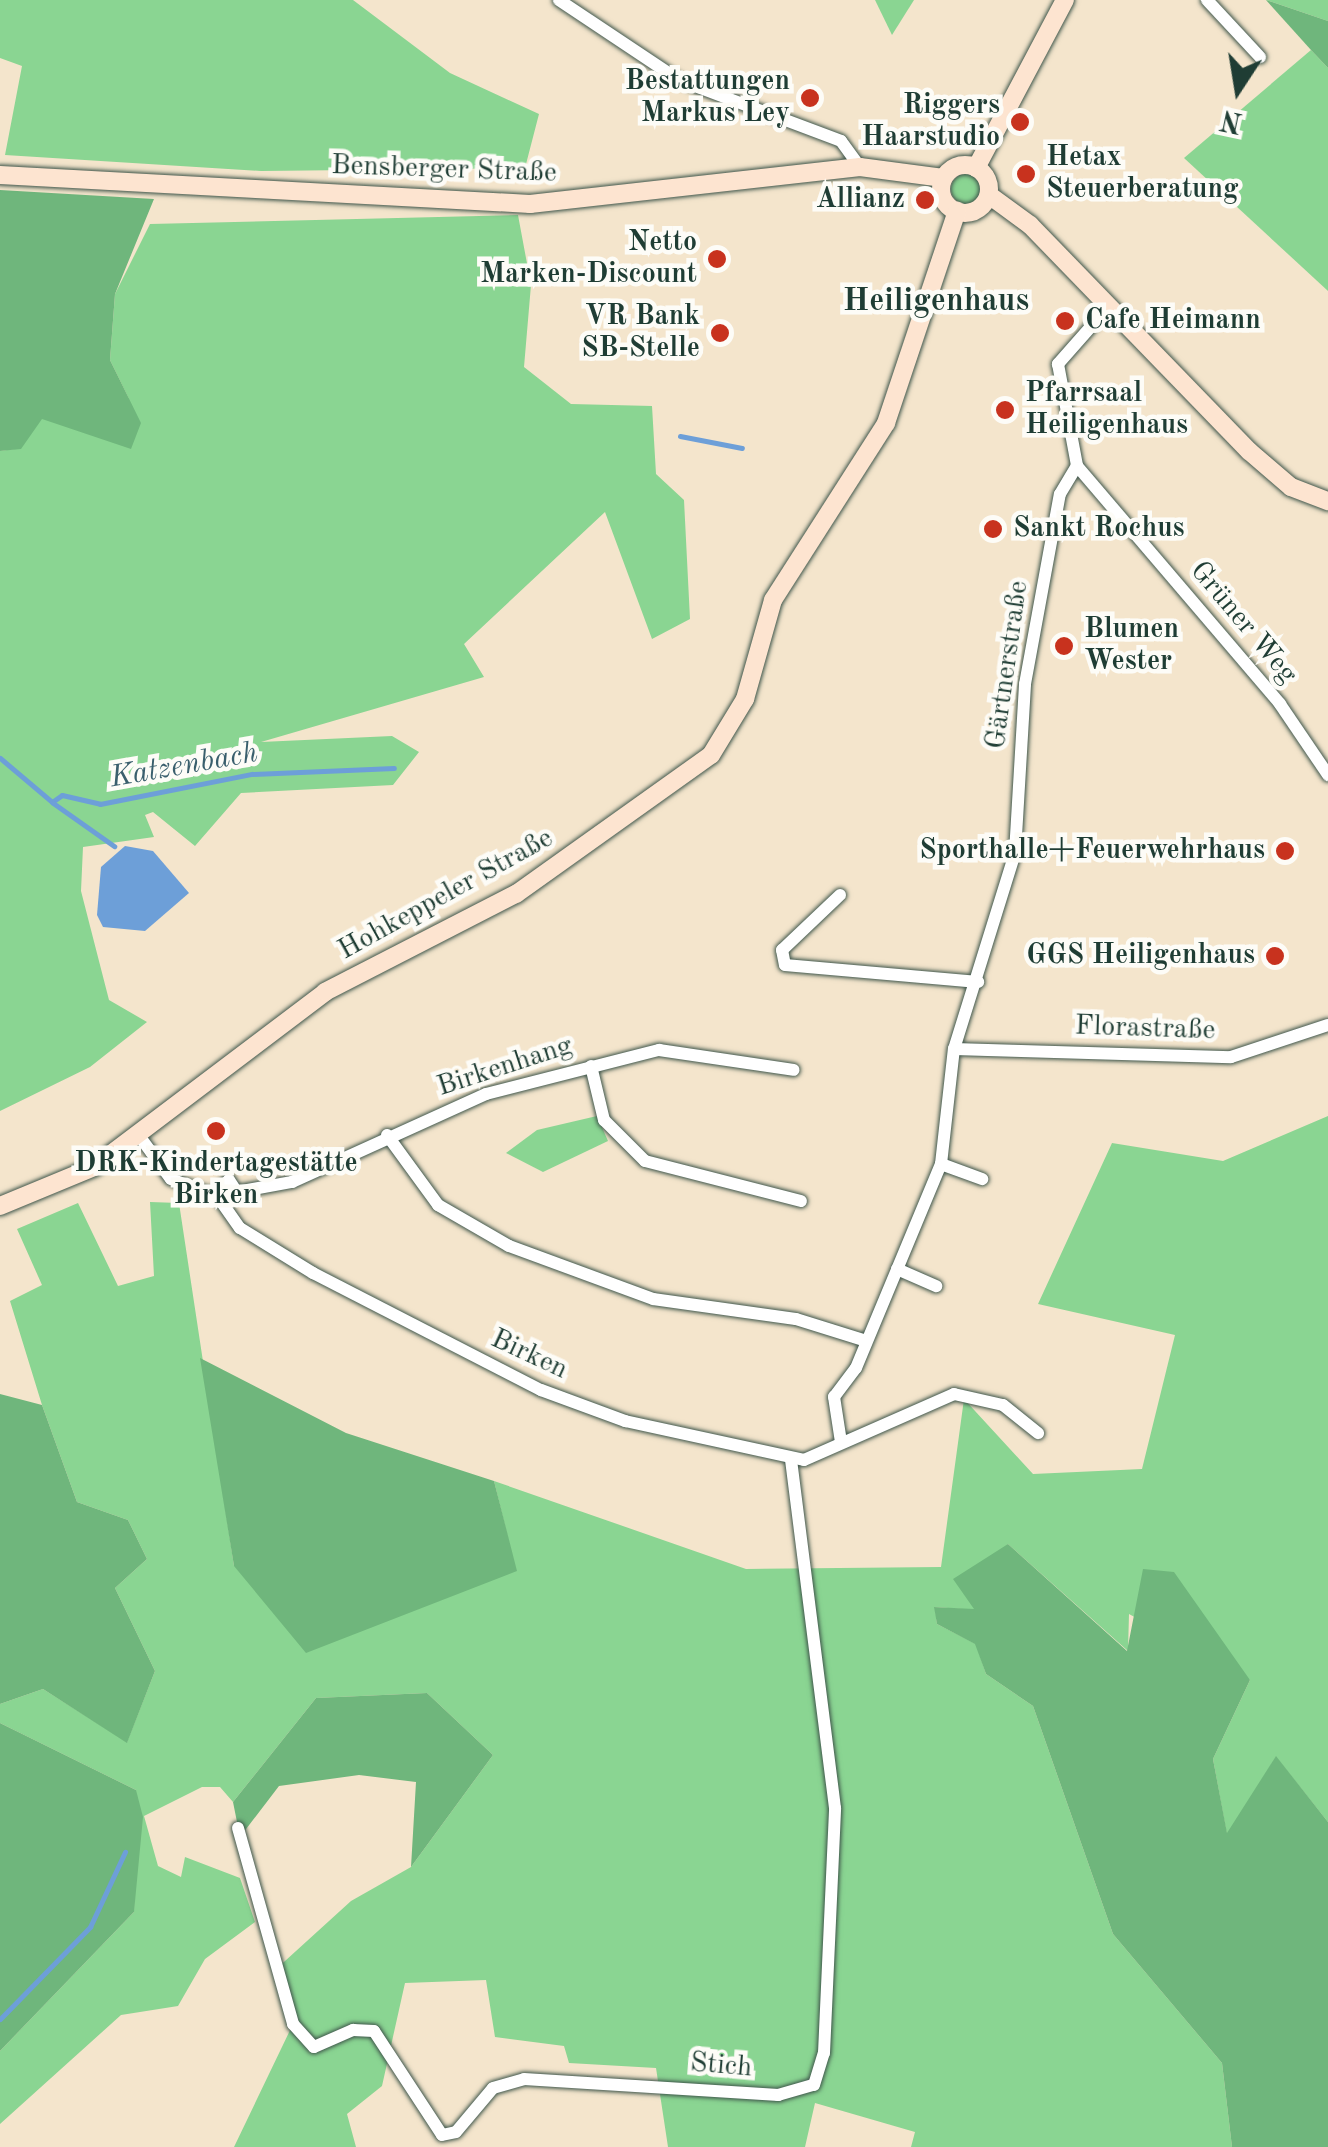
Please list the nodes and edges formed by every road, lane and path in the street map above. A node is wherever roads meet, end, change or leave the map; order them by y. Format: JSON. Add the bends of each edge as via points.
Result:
{"nodes":[{"id":1,"x":559,"y":0,"type":"edge"},
{"id":2,"x":1065,"y":0,"type":"edge"},
{"id":3,"x":1207,"y":0,"type":"edge"},
{"id":4,"x":1260,"y":57,"type":"dead end"},
{"id":5,"x":860,"y":167,"type":"junction"},
{"id":6,"x":976,"y":168,"type":"junction"},
{"id":7,"x":0,"y":174,"type":"edge"},
{"id":8,"x":944,"y":178,"type":"junction"},
{"id":9,"x":989,"y":195,"type":"junction"},
{"id":10,"x":958,"y":211,"type":"junction"},
{"id":11,"x":1110,"y":306,"type":"junction"},
{"id":12,"x":1076,"y":466,"type":"junction"},
{"id":13,"x":1328,"y":501,"type":"edge"},
{"id":14,"x":1328,"y":775,"type":"edge"},
{"id":15,"x":840,"y":895,"type":"dead end"},
{"id":16,"x":978,"y":982,"type":"junction"},
{"id":17,"x":1328,"y":1025,"type":"edge"},
{"id":18,"x":954,"y":1049,"type":"junction"},
{"id":19,"x":591,"y":1066,"type":"junction"},
{"id":20,"x":794,"y":1070,"type":"dead end"},
{"id":21,"x":387,"y":1135,"type":"junction"},
{"id":22,"x":140,"y":1137,"type":"junction"},
{"id":23,"x":942,"y":1164,"type":"junction"},
{"id":24,"x":982,"y":1179,"type":"dead end"},
{"id":25,"x":242,"y":1191,"type":"junction"},
{"id":26,"x":213,"y":1194,"type":"junction"},
{"id":27,"x":801,"y":1201,"type":"dead end"},
{"id":28,"x":0,"y":1206,"type":"edge"},
{"id":29,"x":230,"y":1207,"type":"junction"},
{"id":30,"x":897,"y":1269,"type":"junction"},
{"id":31,"x":936,"y":1286,"type":"dead end"},
{"id":32,"x":866,"y":1341,"type":"junction"},
{"id":33,"x":1038,"y":1432,"type":"dead end"},
{"id":34,"x":841,"y":1442,"type":"junction"},
{"id":35,"x":791,"y":1459,"type":"junction"},
{"id":36,"x":238,"y":1828,"type":"dead end"}],
"edges":[{"from":1,"to":5,"type":"street","via":[[678,80],[841,141]]},
{"from":2,"to":6,"type":"main road"},
{"from":3,"to":4,"type":"street"},
{"from":5,"to":7,"type":"main road","name":"Bensberger Straße","via":[[530,204]]},
{"from":5,"to":8,"type":"main road","name":"Bensberger Straße"},
{"from":6,"to":8,"type":"main road"},
{"from":6,"to":9,"type":"main road"},
{"from":8,"to":10,"type":"main road","via":[[943,197]]},
{"from":9,"to":10,"type":"main road","via":[[978,209]]},
{"from":9,"to":11,"type":"main road"},
{"from":10,"to":22,"type":"main road","name":"Hohkeppeler Straße","via":[[886,423],[773,600],[745,700],[711,755],[516,894],[325,992]]},
{"from":11,"to":12,"type":"street","via":[[1058,364]]},
{"from":11,"to":13,"type":"main road","via":[[1249,451],[1291,488]]},
{"from":12,"to":14,"type":"street","name":"Grüner Weg","via":[[1280,704]]},
{"from":12,"to":16,"type":"street","name":"Gärtnerstraße","via":[[1060,494],[1022,702],[1015,853]]},
{"from":15,"to":16,"type":"street","via":[[782,950],[785,965]]},
{"from":16,"to":18,"type":"street","name":"Gärtnerstraße"},
{"from":17,"to":18,"type":"street","name":"Florastraße","via":[[1230,1057]]},
{"from":18,"to":23,"type":"street"},
{"from":19,"to":20,"type":"street","name":"Birkenhang","via":[[692,1049]]},
{"from":19,"to":21,"type":"street","name":"Birkenhang","via":[[486,1094]]},
{"from":19,"to":27,"type":"street","via":[[604,1120],[645,1161]]},
{"from":21,"to":25,"type":"street","name":"Birkenhang","via":[[292,1182]]},
{"from":21,"to":32,"type":"street","via":[[438,1205],[509,1246],[653,1299],[796,1319]]},
{"from":22,"to":26,"type":"street","name":"Birken","via":[[170,1178]]},
{"from":22,"to":28,"type":"main road","name":"Hohkeppeler Straße"},
{"from":23,"to":24,"type":"street"},
{"from":23,"to":30,"type":"street"},
{"from":25,"to":26,"type":"street","name":"Birken","via":[[226,1180]]},
{"from":25,"to":29,"type":"street"},
{"from":26,"to":29,"type":"street","name":"Birken"},
{"from":29,"to":35,"type":"street","name":"Birken","via":[[240,1228],[313,1273],[541,1390],[670,1434]]},
{"from":30,"to":31,"type":"street"},
{"from":30,"to":32,"type":"street"},
{"from":32,"to":34,"type":"street","via":[[832,1403]]},
{"from":33,"to":34,"type":"street","via":[[1003,1405],[954,1394]]},
{"from":34,"to":35,"type":"street"},
{"from":35,"to":36,"type":"street","name":"Stich","via":[[835,1808],[834,1931],[814,2085],[778,2096],[524,2080],[493,2088],[456,2132],[442,2135],[374,2032],[352,2030],[314,2048],[293,2024]]}]}
